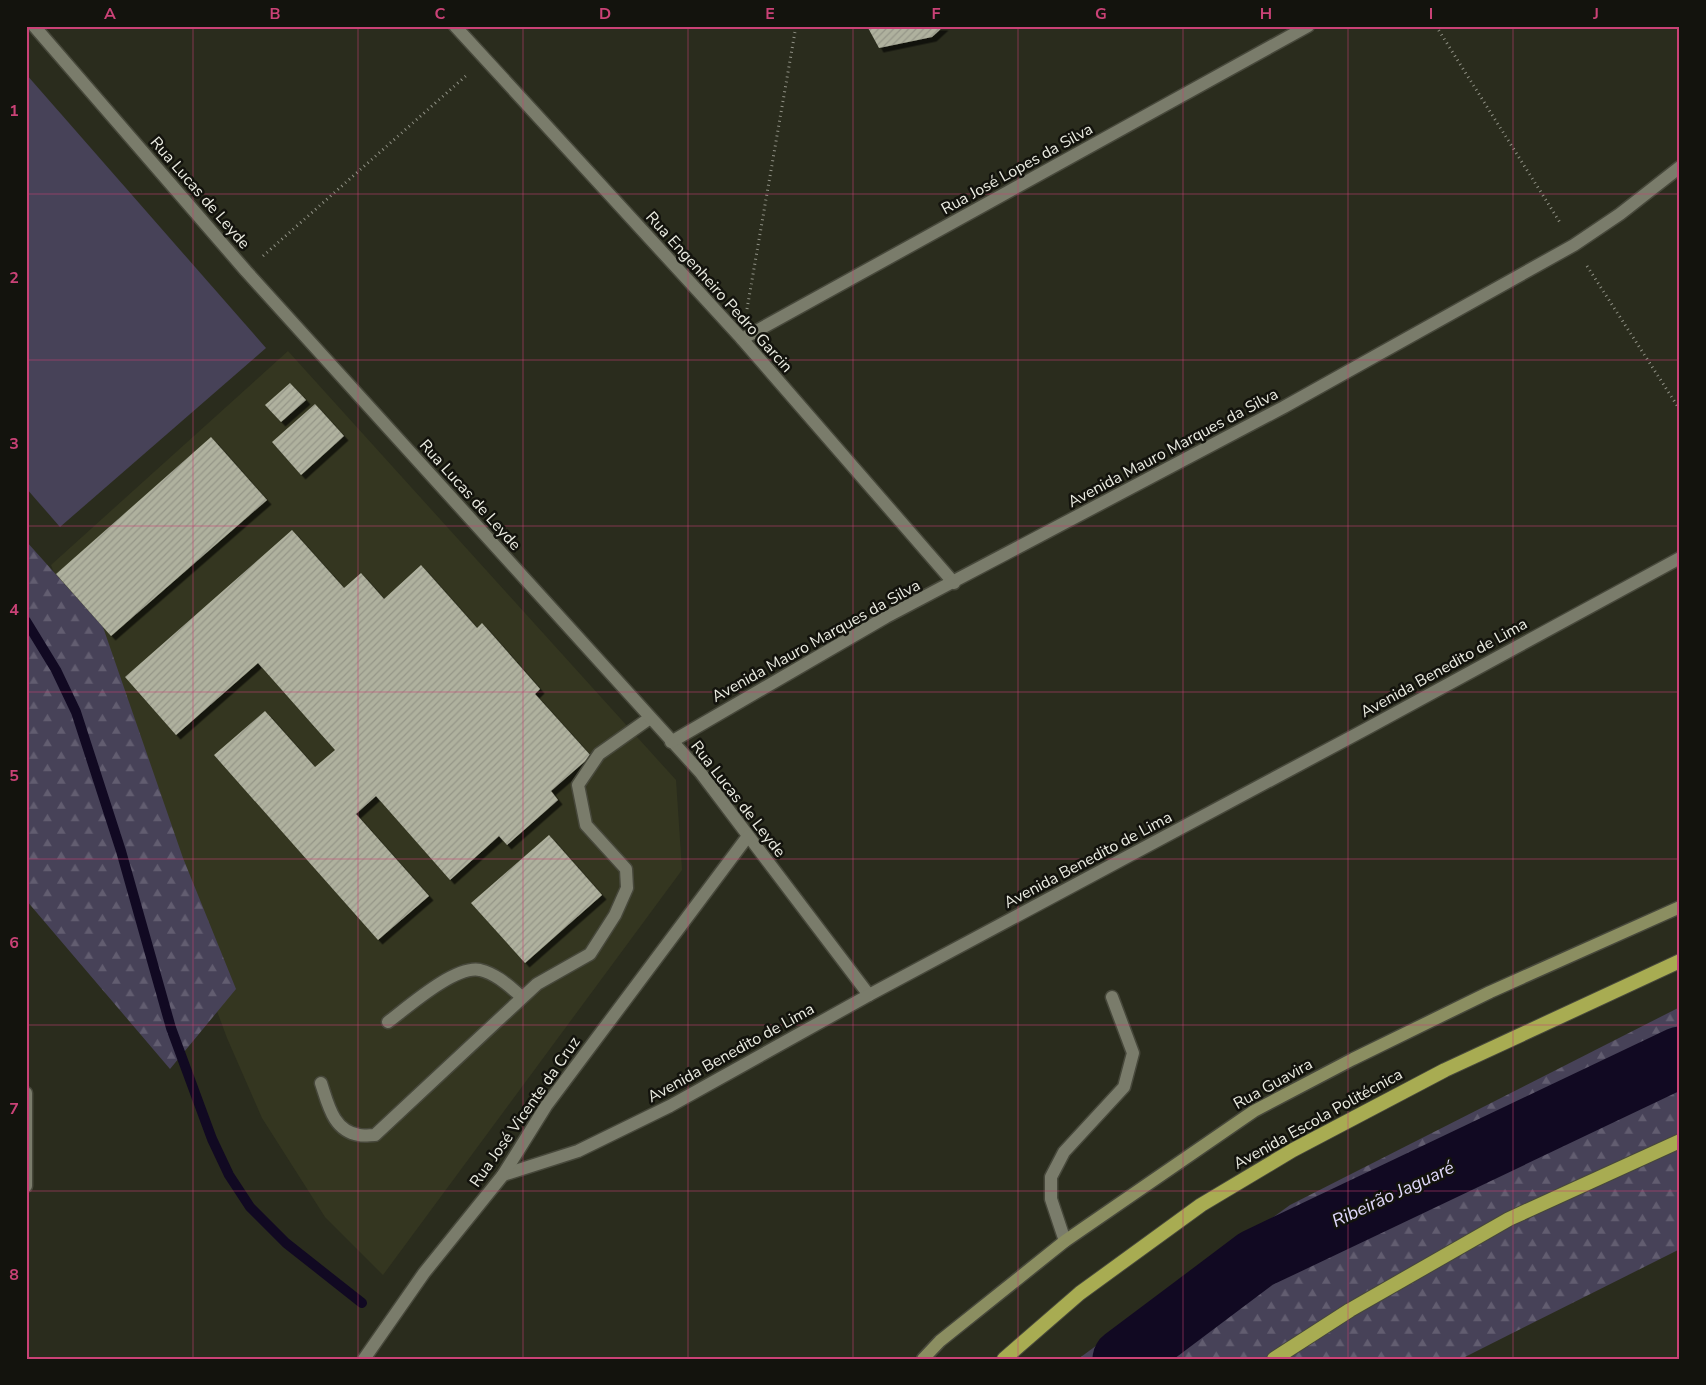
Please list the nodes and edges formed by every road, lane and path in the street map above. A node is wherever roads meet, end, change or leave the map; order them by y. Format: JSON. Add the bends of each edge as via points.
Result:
{"nodes":[{"id":1,"x":34,"y":26,"type":"edge"},
{"id":2,"x":455,"y":26,"type":"edge"},
{"id":3,"x":796,"y":26,"type":"edge"},
{"id":4,"x":1308,"y":26,"type":"edge"},
{"id":5,"x":1436,"y":26,"type":"edge"},
{"id":6,"x":485,"y":59,"type":"junction"},
{"id":7,"x":1680,"y":167,"type":"edge"},
{"id":8,"x":1574,"y":245,"type":"junction"},
{"id":9,"x":246,"y":272,"type":"junction"},
{"id":10,"x":742,"y":339,"type":"junction"},
{"id":11,"x":1680,"y":410,"type":"edge"},
{"id":12,"x":1680,"y":558,"type":"edge"},
{"id":13,"x":954,"y":583,"type":"junction"},
{"id":14,"x":650,"y":718,"type":"junction"},
{"id":15,"x":671,"y":742,"type":"junction"},
{"id":16,"x":748,"y":836,"type":"junction"},
{"id":17,"x":1680,"y":908,"type":"edge"},
{"id":18,"x":1680,"y":961,"type":"edge"},
{"id":19,"x":869,"y":996,"type":"junction"},
{"id":20,"x":1112,"y":997,"type":"dead end"},
{"id":21,"x":522,"y":998,"type":"junction"},
{"id":22,"x":388,"y":1022,"type":"dead end"},
{"id":23,"x":321,"y":1083,"type":"dead end"},
{"id":24,"x":26,"y":1093,"type":"edge"},
{"id":25,"x":1680,"y":1142,"type":"edge"},
{"id":26,"x":503,"y":1175,"type":"junction"},
{"id":27,"x":26,"y":1186,"type":"edge"},
{"id":28,"x":1064,"y":1241,"type":"junction"},
{"id":29,"x":364,"y":1359,"type":"edge"},
{"id":30,"x":923,"y":1359,"type":"edge"},
{"id":31,"x":1004,"y":1359,"type":"edge"},
{"id":32,"x":1274,"y":1359,"type":"edge"}],
"edges":[{"from":1,"to":9,"type":"street","name":"Rua Lucas de Leyde"},
{"from":2,"to":6,"type":"street","name":"Rua Engenheiro Pedro Garcin"},
{"from":3,"to":10,"type":"path"},
{"from":4,"to":10,"type":"street","name":"Rua José Lopes da Silva"},
{"from":5,"to":8,"type":"path"},
{"from":6,"to":9,"type":"path"},
{"from":6,"to":10,"type":"street","name":"Rua Engenheiro Pedro Garcin"},
{"from":7,"to":8,"type":"street","name":"Avenida Mauro Marques da Silva"},
{"from":8,"to":11,"type":"path"},
{"from":8,"to":13,"type":"street","name":"Avenida Mauro Marques da Silva","via":[[1284,408]]},
{"from":9,"to":14,"type":"street","name":"Rua Lucas de Leyde"},
{"from":10,"to":13,"type":"street","name":"Rua Engenheiro Pedro Garcin"},
{"from":12,"to":19,"type":"street","name":"Avenida Benedito de Lima"},
{"from":13,"to":15,"type":"street","name":"Avenida Mauro Marques da Silva","via":[[886,617]]},
{"from":14,"to":15,"type":"street","name":"Rua Lucas de Leyde"},
{"from":14,"to":21,"type":"street","via":[[599,754],[578,785],[586,825],[626,869],[627,888],[615,915],[590,954],[537,984]]},
{"from":15,"to":16,"type":"street","name":"Rua Lucas de Leyde","via":[[700,772]]},
{"from":16,"to":19,"type":"street","name":"Rua Lucas de Leyde"},
{"from":16,"to":26,"type":"street","name":"Rua José Vicente da Cruz","via":[[546,1106]]},
{"from":17,"to":28,"type":"main road","name":"Rua Guavira","via":[[1473,1000],[1254,1111]]},
{"from":18,"to":31,"type":"highway","name":"Avenida Escola Politécnica","via":[[1445,1070],[1293,1150],[1201,1205],[1080,1293]]},
{"from":19,"to":26,"type":"street","name":"Avenida Benedito de Lima","via":[[658,1112],[578,1151]]},
{"from":20,"to":28,"type":"street","via":[[1133,1053],[1124,1087],[1064,1152],[1051,1177],[1051,1199]]},
{"from":21,"to":22,"type":"street","via":[[500,978],[480,970],[465,971],[438,985]]},
{"from":21,"to":23,"type":"street","via":[[375,1135],[359,1135],[341,1128],[330,1112]]},
{"from":24,"to":27,"type":"street"},
{"from":25,"to":32,"type":"highway","via":[[1509,1219],[1350,1310]]},
{"from":26,"to":29,"type":"street","name":"Rua José Vicente da Cruz","via":[[424,1273]]},
{"from":28,"to":30,"type":"main road","name":"Rua Guavira","via":[[940,1341]]}]}
